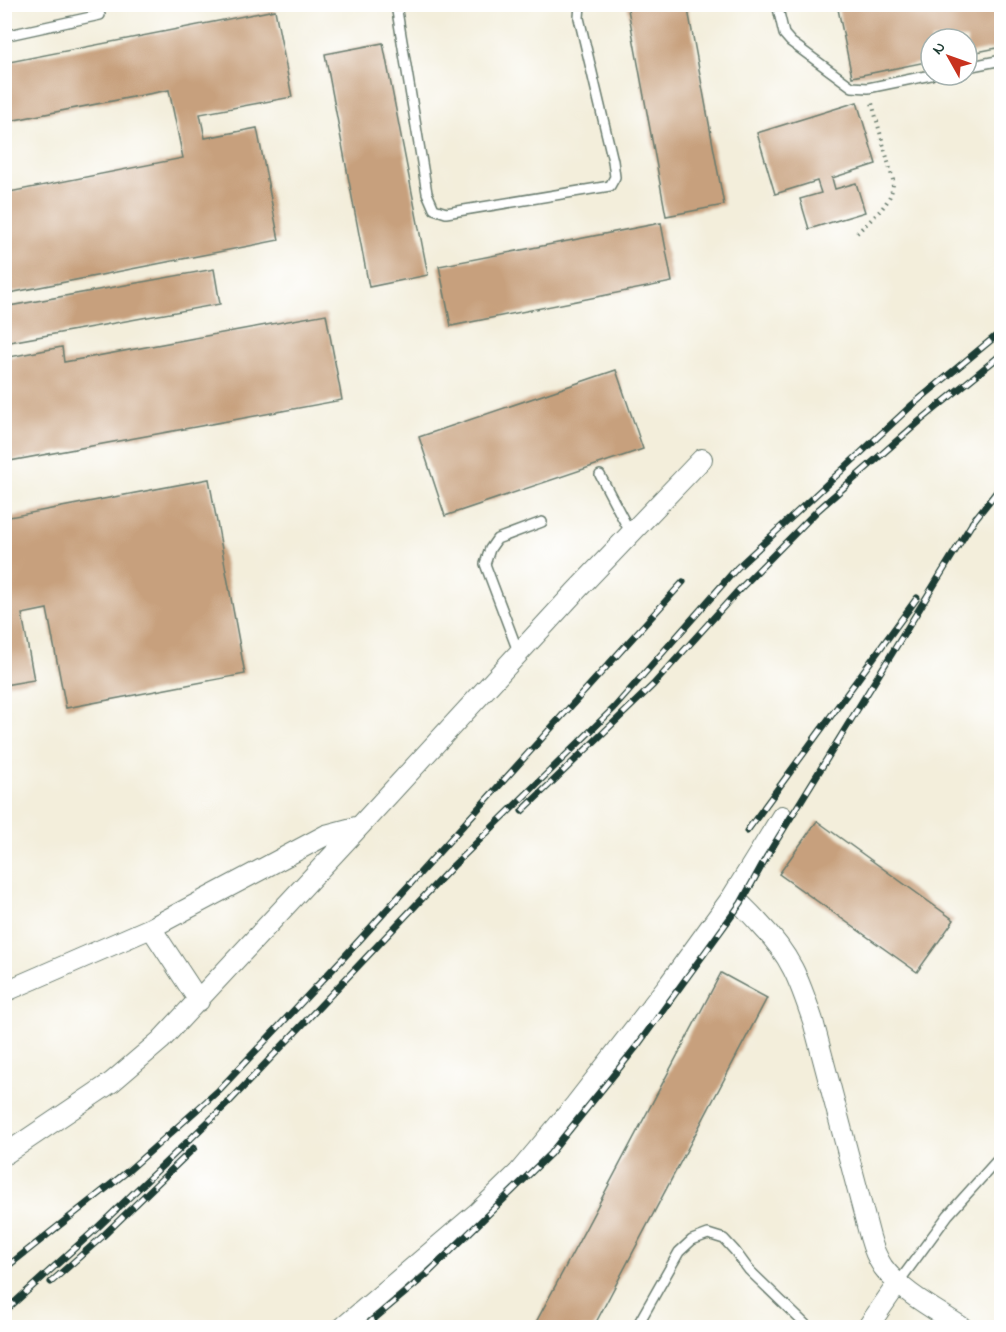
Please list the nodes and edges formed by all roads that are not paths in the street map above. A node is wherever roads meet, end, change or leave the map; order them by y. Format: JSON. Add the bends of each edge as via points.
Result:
{"nodes":[{"id":1,"x":580,"y":4,"type":"edge"},
{"id":2,"x":777,"y":4,"type":"edge"},
{"id":3,"x":397,"y":11,"type":"dead end"},
{"id":4,"x":100,"y":15,"type":"dead end"},
{"id":5,"x":4,"y":36,"type":"edge"},
{"id":6,"x":1002,"y":60,"type":"edge"},
{"id":7,"x":979,"y":65,"type":"edge"},
{"id":8,"x":919,"y":77,"type":"edge"},
{"id":9,"x":702,"y":459,"type":"dead end"},
{"id":10,"x":600,"y":475,"type":"dead end"},
{"id":11,"x":542,"y":522,"type":"dead end"},
{"id":12,"x":631,"y":534,"type":"junction"},
{"id":13,"x":519,"y":654,"type":"junction"},
{"id":14,"x":782,"y":816,"type":"dead end"},
{"id":15,"x":360,"y":826,"type":"junction"},
{"id":16,"x":732,"y":897,"type":"junction"},
{"id":17,"x":151,"y":928,"type":"junction"},
{"id":18,"x":4,"y":992,"type":"edge"},
{"id":19,"x":199,"y":1001,"type":"junction"},
{"id":20,"x":4,"y":1155,"type":"edge"},
{"id":21,"x":1002,"y":1155,"type":"edge"},
{"id":22,"x":898,"y":1283,"type":"junction"},
{"id":23,"x":342,"y":1328,"type":"edge"},
{"id":24,"x":636,"y":1328,"type":"edge"},
{"id":25,"x":809,"y":1328,"type":"edge"},
{"id":26,"x":867,"y":1328,"type":"edge"},
{"id":27,"x":963,"y":1328,"type":"edge"}],
"edges":[{"from":1,"to":3,"type":"lane","via":[[579,18],[613,161],[615,177],[610,186],[447,213],[434,209],[428,193]]},
{"from":2,"to":8,"type":"lane","via":[[784,34],[791,42],[852,87],[868,88]]},
{"from":4,"to":5,"type":"lane"},
{"from":6,"to":7,"type":"lane"},
{"from":9,"to":12,"type":"street"},
{"from":10,"to":12,"type":"lane"},
{"from":11,"to":13,"type":"lane","via":[[497,540],[485,564]]},
{"from":12,"to":13,"type":"street"},
{"from":13,"to":15,"type":"street"},
{"from":14,"to":16,"type":"street"},
{"from":15,"to":17,"type":"street","via":[[326,835]]},
{"from":15,"to":19,"type":"street"},
{"from":16,"to":22,"type":"street","via":[[776,941],[791,962],[813,1021],[876,1256]]},
{"from":16,"to":23,"type":"street","via":[[669,984],[518,1173]]},
{"from":17,"to":18,"type":"street"},
{"from":17,"to":19,"type":"street"},
{"from":19,"to":20,"type":"street","via":[[112,1082]]},
{"from":21,"to":22,"type":"lane","via":[[948,1215]]},
{"from":22,"to":26,"type":"street"},
{"from":22,"to":27,"type":"street"},
{"from":24,"to":25,"type":"lane","via":[[679,1252],[692,1240],[708,1234],[724,1239],[749,1270]]}]}
